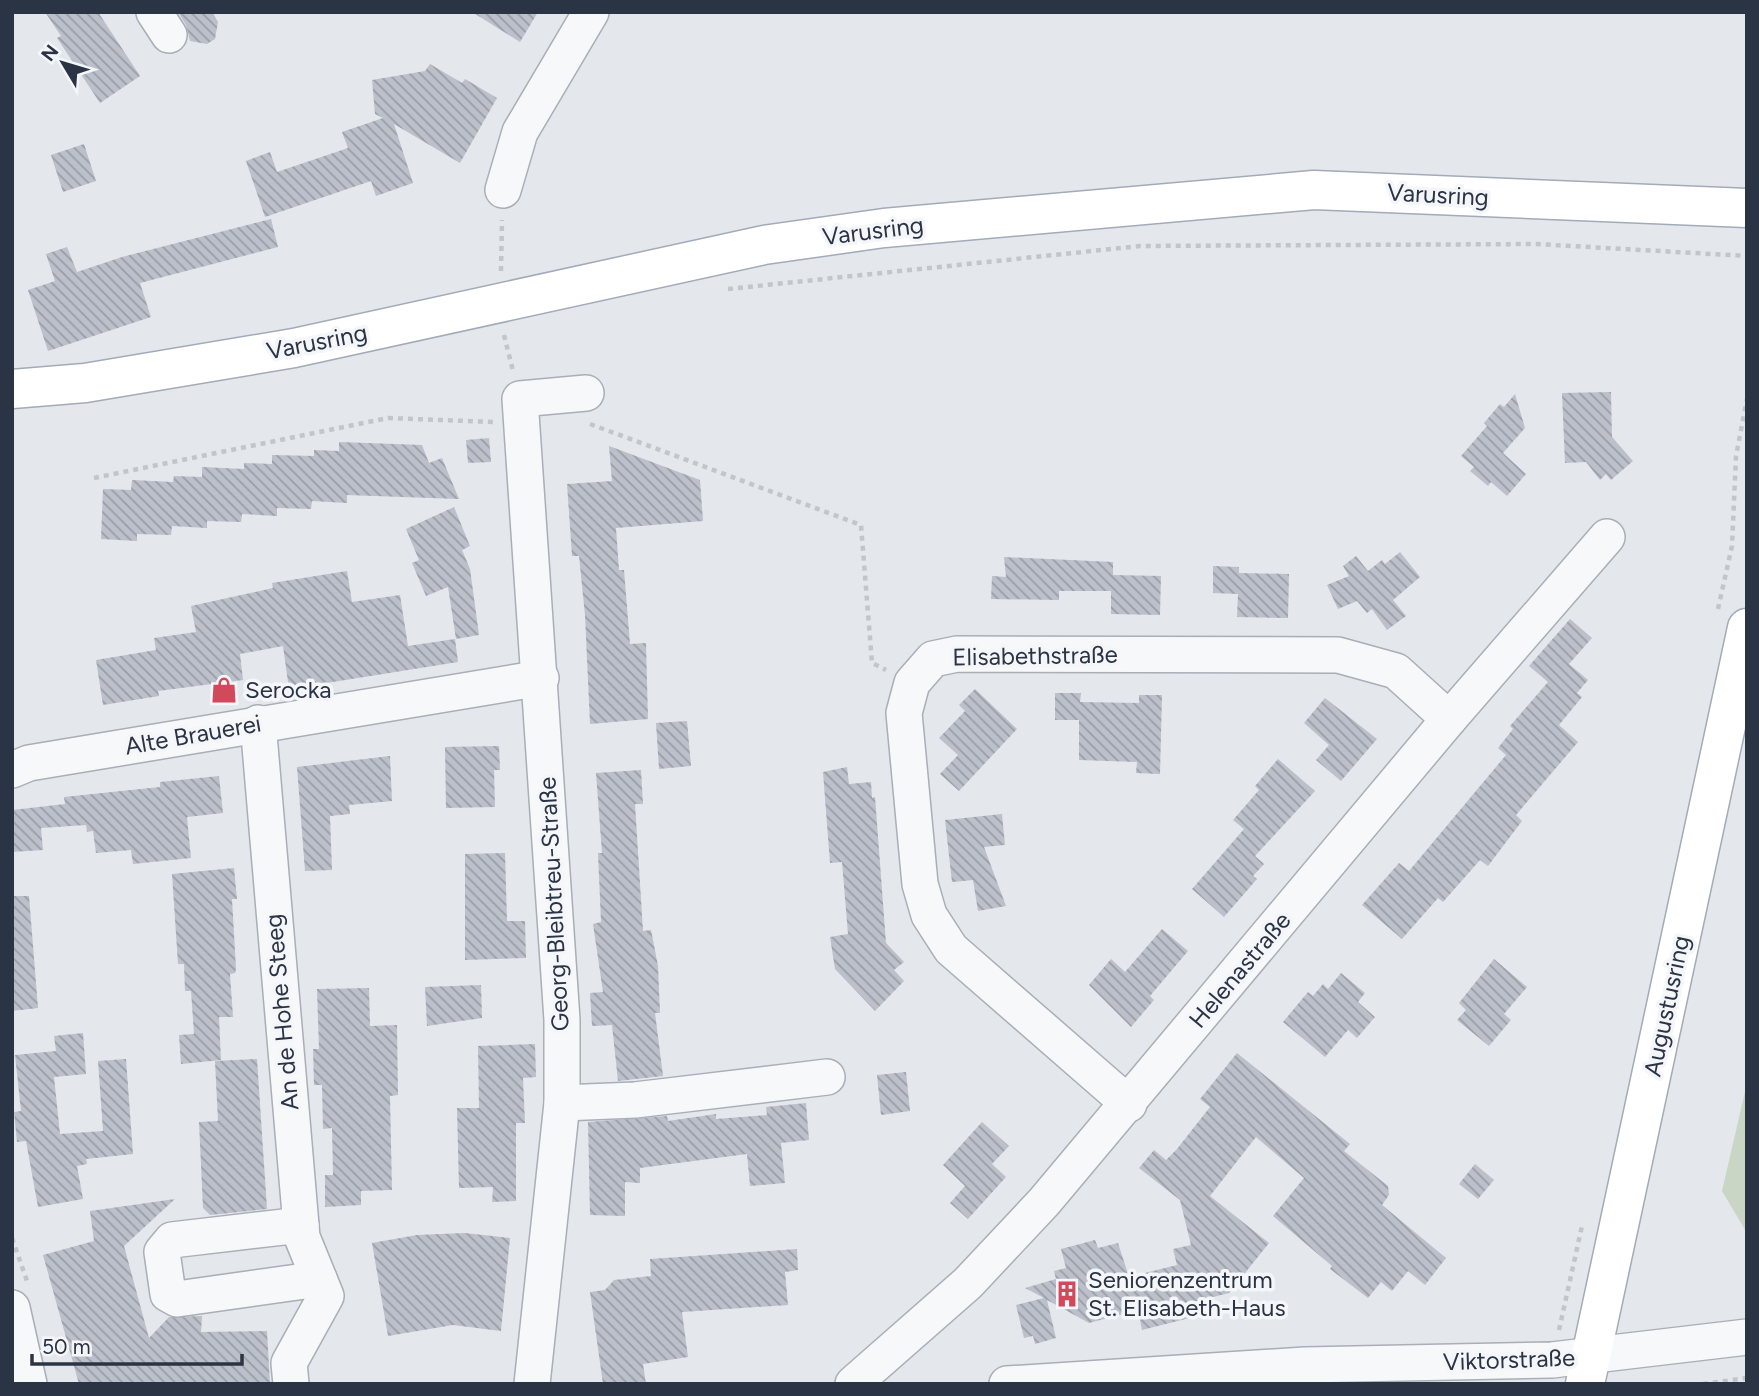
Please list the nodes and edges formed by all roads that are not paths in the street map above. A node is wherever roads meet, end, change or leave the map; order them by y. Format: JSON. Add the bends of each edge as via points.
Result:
{"nodes":[{"id":1,"x":591,"y":12,"type":"edge"},
{"id":2,"x":503,"y":190,"type":"road end"},
{"id":3,"x":1747,"y":208,"type":"edge"},
{"id":4,"x":12,"y":389,"type":"edge"},
{"id":5,"x":587,"y":409,"type":"road end"},
{"id":6,"x":1607,"y":537,"type":"dead end"},
{"id":7,"x":1747,"y":628,"type":"edge"},
{"id":8,"x":541,"y":678,"type":"junction"},
{"id":9,"x":1449,"y":719,"type":"junction"},
{"id":10,"x":258,"y":723,"type":"junction"},
{"id":11,"x":12,"y":770,"type":"edge"},
{"id":12,"x":827,"y":1077,"type":"dead end"},
{"id":13,"x":562,"y":1103,"type":"junction"},
{"id":14,"x":1129,"y":1104,"type":"junction"},
{"id":15,"x":301,"y":1225,"type":"junction"},
{"id":16,"x":323,"y":1288,"type":"junction"},
{"id":17,"x":12,"y":1308,"type":"edge"},
{"id":18,"x":1747,"y":1337,"type":"edge"},
{"id":19,"x":1589,"y":1370,"type":"edge"},
{"id":20,"x":1122,"y":1380,"type":"edge"},
{"id":21,"x":29,"y":1384,"type":"edge"},
{"id":22,"x":291,"y":1384,"type":"edge"},
{"id":23,"x":532,"y":1384,"type":"edge"},
{"id":24,"x":853,"y":1384,"type":"edge"},
{"id":25,"x":1007,"y":1384,"type":"edge"}],
"edges":[{"from":1,"to":2,"type":"street","via":[[520,132]]},
{"from":3,"to":4,"type":"main road","name":"Varusring","via":[[1314,190],[871,230],[764,245],[507,325],[294,348],[85,383]]},
{"from":5,"to":8,"type":"street","name":"Georg-Bleibtreu-Straße","via":[[519,400]]},
{"from":6,"to":9,"type":"street","name":"Helenastraße"},
{"from":7,"to":19,"type":"main road","name":"Augustusring"},
{"from":8,"to":10,"type":"street","name":"Alte Brauerei"},
{"from":8,"to":13,"type":"street","name":"Georg-Bleibtreu-Straße","via":[[562,1020]]},
{"from":9,"to":14,"type":"street","name":"Helenastraße"},
{"from":9,"to":14,"type":"street","name":"Elisabethstraße","via":[[1396,671],[1338,655],[957,654],[933,659],[912,683],[904,713],[920,884],[929,915],[951,949]]},
{"from":10,"to":11,"type":"street","name":"Alte Brauerei","via":[[29,763]]},
{"from":10,"to":15,"type":"street","name":"An de Hohe Steeg"},
{"from":12,"to":13,"type":"street","via":[[635,1100]]},
{"from":13,"to":23,"type":"street","name":"Georg-Bleibtreu-Straße"},
{"from":14,"to":24,"type":"street","name":"Helenastraße","via":[[968,1283]]},
{"from":15,"to":16,"type":"street","name":"An de Hohe Steeg"},
{"from":15,"to":16,"type":"street","via":[[172,1240],[162,1252],[167,1294],[177,1299]]},
{"from":16,"to":22,"type":"street","via":[[289,1363]]},
{"from":17,"to":21,"type":"street"},
{"from":18,"to":19,"type":"street","name":"Viktorstraße"},
{"from":19,"to":20,"type":"street","name":"Viktorstraße","via":[[1497,1363],[1305,1365]]},
{"from":20,"to":25,"type":"street","name":"Viktorstraße"}]}
